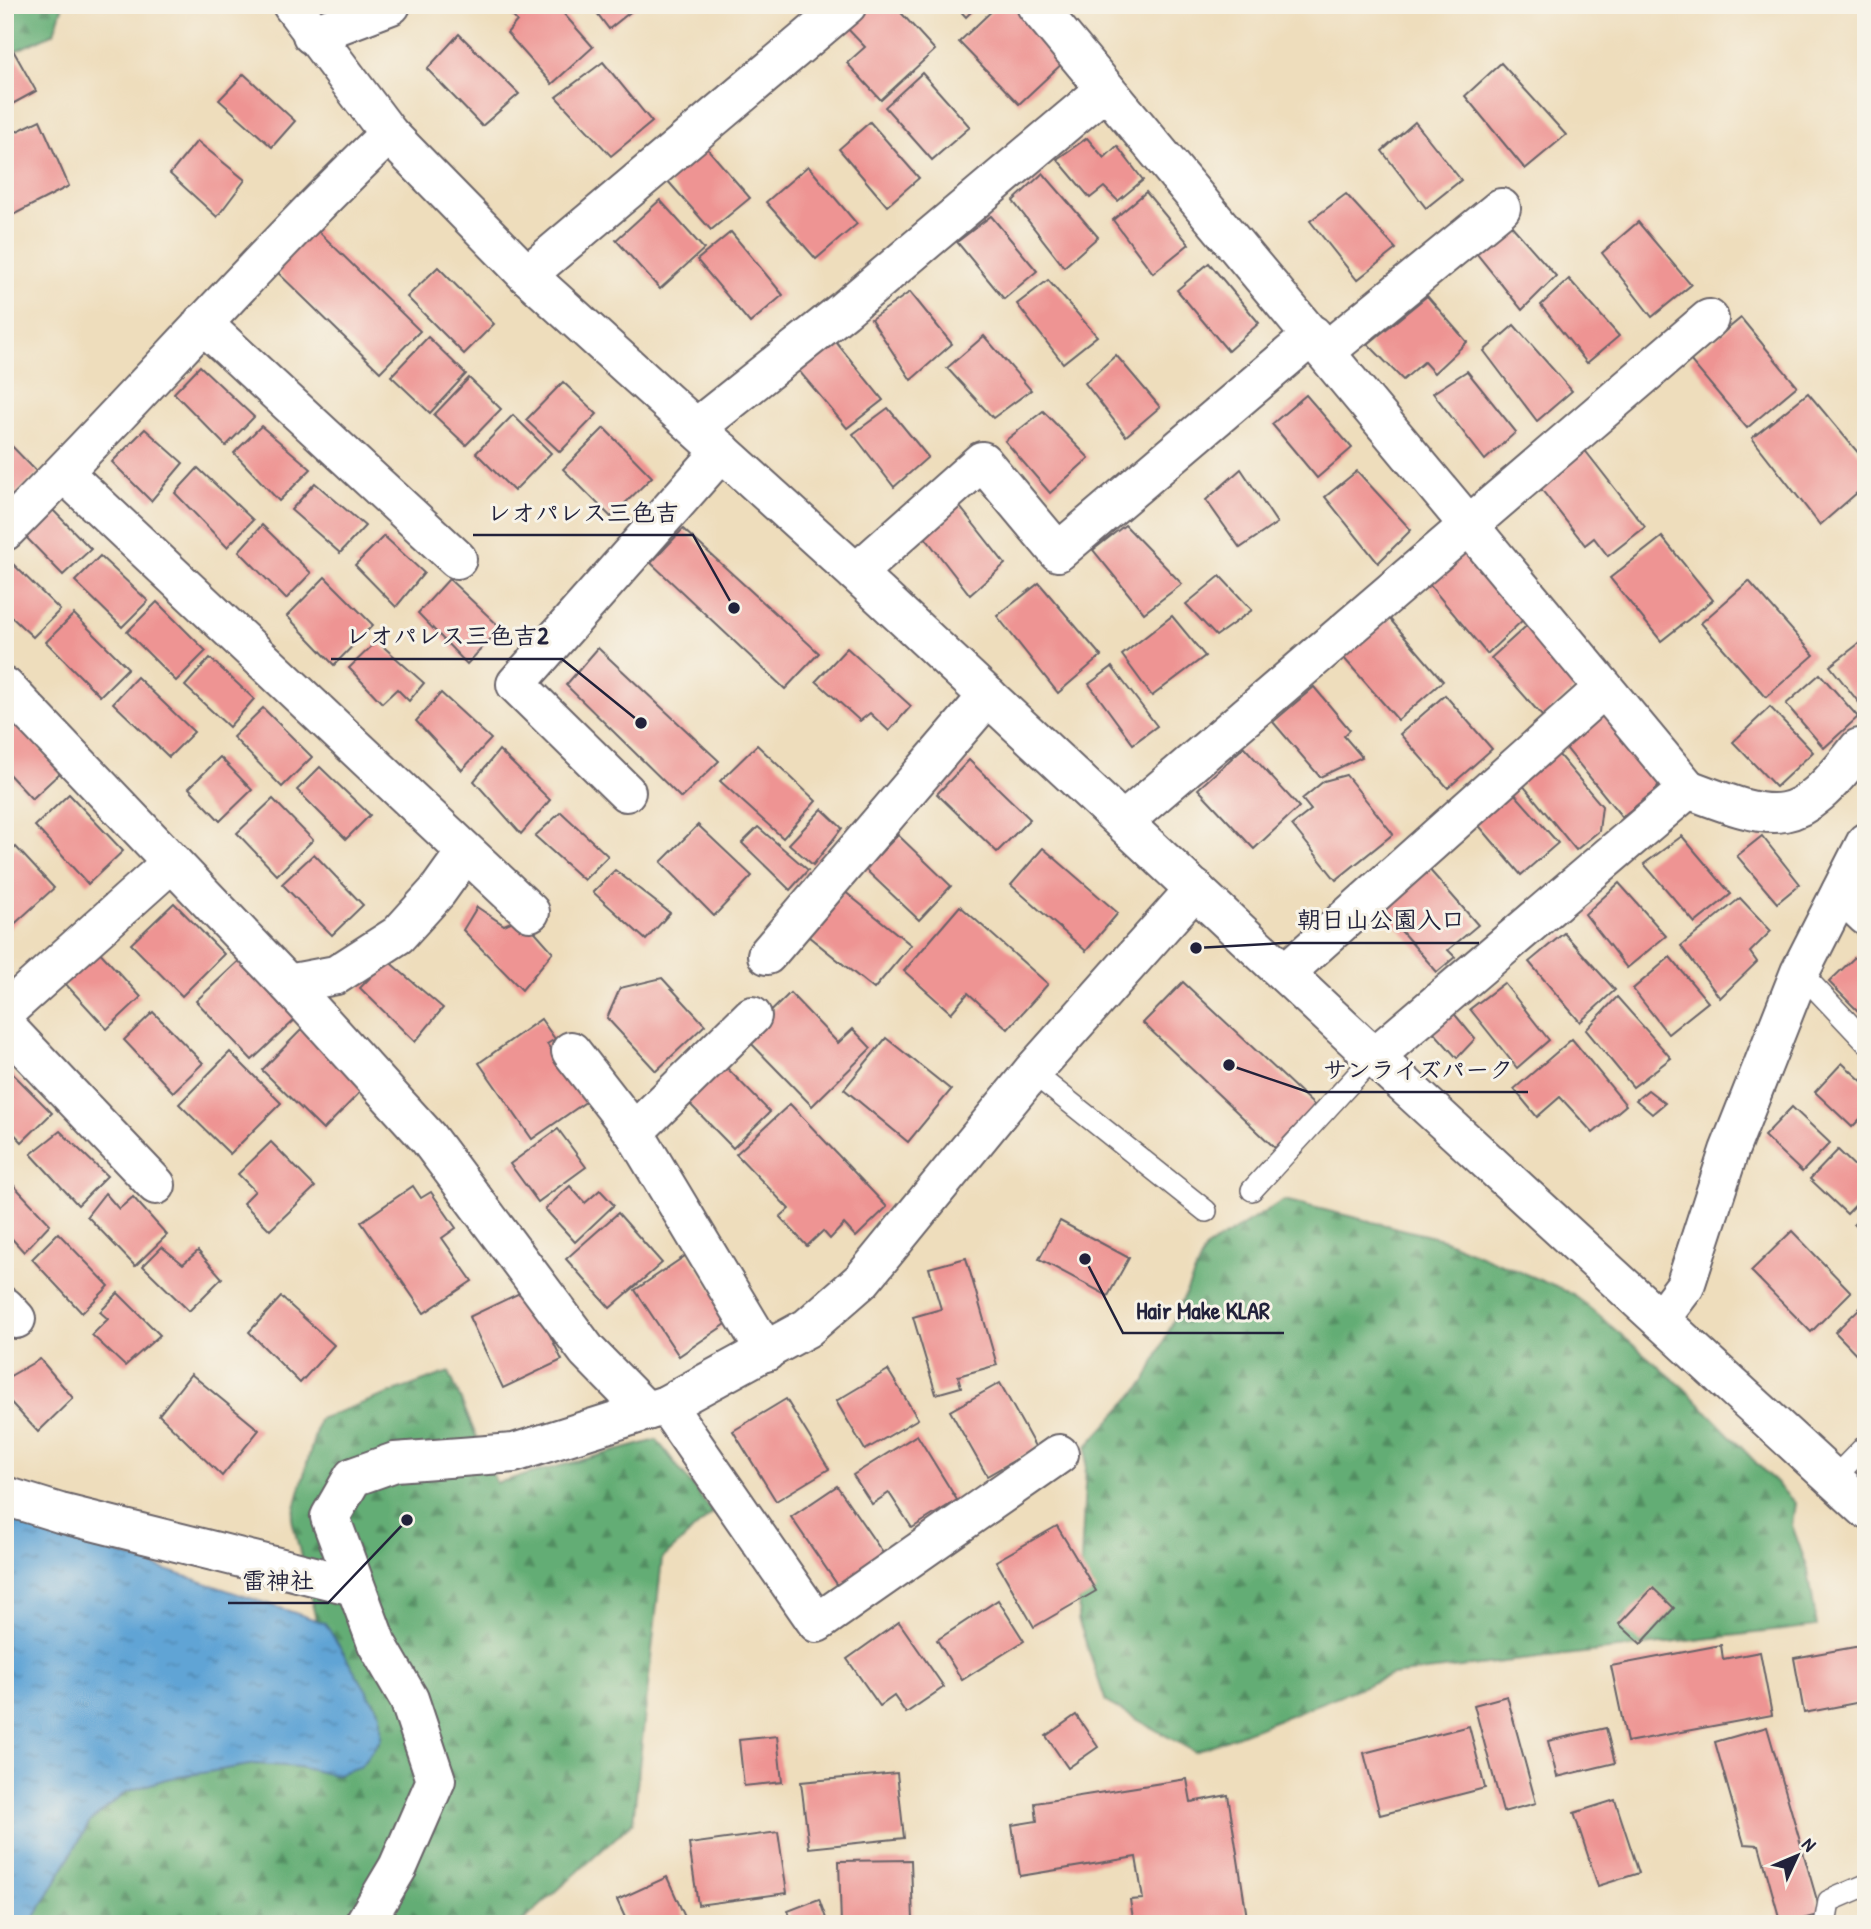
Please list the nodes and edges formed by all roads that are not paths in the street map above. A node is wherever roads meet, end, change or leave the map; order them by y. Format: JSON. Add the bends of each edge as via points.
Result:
{"nodes":[{"id":1,"x":391,"y":5,"type":"edge"},
{"id":2,"x":847,"y":5,"type":"edge"},
{"id":3,"x":1036,"y":5,"type":"edge"},
{"id":4,"x":302,"y":20,"type":"edge"},
{"id":5,"x":1105,"y":89,"type":"junction"},
{"id":6,"x":389,"y":135,"type":"junction"},
{"id":7,"x":1501,"y":208,"type":"dead end"},
{"id":8,"x":527,"y":275,"type":"junction"},
{"id":9,"x":1709,"y":319,"type":"dead end"},
{"id":10,"x":202,"y":323,"type":"junction"},
{"id":11,"x":1319,"y":344,"type":"junction"},
{"id":12,"x":709,"y":440,"type":"junction"},
{"id":13,"x":64,"y":473,"type":"junction"},
{"id":14,"x":1469,"y":524,"type":"junction"},
{"id":15,"x":5,"y":531,"type":"edge"},
{"id":16,"x":457,"y":559,"type":"dead end"},
{"id":17,"x":856,"y":573,"type":"junction"},
{"id":18,"x":1604,"y":688,"type":"junction"},
{"id":19,"x":8,"y":695,"type":"edge"},
{"id":20,"x":988,"y":696,"type":"junction"},
{"id":21,"x":1859,"y":748,"type":"dead end"},
{"id":22,"x":1688,"y":789,"type":"junction"},
{"id":23,"x":626,"y":792,"type":"dead end"},
{"id":24,"x":1123,"y":822,"type":"junction"},
{"id":25,"x":1866,"y":842,"type":"edge"},
{"id":26,"x":465,"y":853,"type":"junction"},
{"id":27,"x":172,"y":862,"type":"junction"},
{"id":28,"x":1195,"y":889,"type":"junction"},
{"id":29,"x":1853,"y":904,"type":"edge"},
{"id":30,"x":530,"y":912,"type":"dead end"},
{"id":31,"x":767,"y":955,"type":"dead end"},
{"id":32,"x":1800,"y":972,"type":"junction"},
{"id":33,"x":1284,"y":973,"type":"junction"},
{"id":34,"x":288,"y":984,"type":"junction"},
{"id":35,"x":5,"y":1012,"type":"edge"},
{"id":36,"x":752,"y":1016,"type":"dead end"},
{"id":37,"x":5,"y":1026,"type":"edge"},
{"id":38,"x":1866,"y":1042,"type":"edge"},
{"id":39,"x":571,"y":1051,"type":"dead end"},
{"id":40,"x":1374,"y":1057,"type":"junction"},
{"id":41,"x":1032,"y":1072,"type":"junction"},
{"id":42,"x":634,"y":1132,"type":"junction"},
{"id":43,"x":156,"y":1185,"type":"dead end"},
{"id":44,"x":1252,"y":1190,"type":"dead end"},
{"id":45,"x":1206,"y":1211,"type":"dead end"},
{"id":46,"x":1660,"y":1319,"type":"junction"},
{"id":47,"x":766,"y":1352,"type":"junction"},
{"id":48,"x":656,"y":1408,"type":"junction"},
{"id":49,"x":1866,"y":1445,"type":"edge"},
{"id":50,"x":1059,"y":1454,"type":"dead end"},
{"id":51,"x":1833,"y":1479,"type":"junction"},
{"id":52,"x":5,"y":1496,"type":"edge"},
{"id":53,"x":1866,"y":1509,"type":"edge"},
{"id":54,"x":354,"y":1586,"type":"junction"},
{"id":55,"x":1866,"y":1885,"type":"edge"},
{"id":56,"x":364,"y":1924,"type":"edge"},
{"id":57,"x":1825,"y":1924,"type":"edge"}],
"edges":[{"from":1,"to":4,"type":"street"},
{"from":2,"to":8,"type":"street"},
{"from":3,"to":5,"type":"street"},
{"from":4,"to":6,"type":"street"},
{"from":5,"to":11,"type":"street"},
{"from":5,"to":12,"type":"street","via":[[844,310]]},
{"from":6,"to":8,"type":"street"},
{"from":6,"to":10,"type":"street"},
{"from":7,"to":11,"type":"street"},
{"from":8,"to":12,"type":"street"},
{"from":9,"to":14,"type":"street"},
{"from":10,"to":13,"type":"street"},
{"from":10,"to":16,"type":"street"},
{"from":11,"to":14,"type":"street"},
{"from":11,"to":17,"type":"street","via":[[1058,552],[982,461]]},
{"from":12,"to":17,"type":"street"},
{"from":12,"to":23,"type":"street","via":[[516,684]]},
{"from":13,"to":15,"type":"street"},
{"from":13,"to":26,"type":"street"},
{"from":14,"to":18,"type":"street"},
{"from":14,"to":24,"type":"street"},
{"from":17,"to":20,"type":"street"},
{"from":18,"to":22,"type":"street"},
{"from":18,"to":33,"type":"street"},
{"from":19,"to":27,"type":"street"},
{"from":20,"to":24,"type":"street"},
{"from":20,"to":31,"type":"street"},
{"from":21,"to":22,"type":"street","via":[[1827,789],[1796,810],[1760,814]]},
{"from":22,"to":40,"type":"street"},
{"from":24,"to":28,"type":"street"},
{"from":25,"to":29,"type":"street"},
{"from":26,"to":30,"type":"street"},
{"from":26,"to":34,"type":"street","via":[[398,935],[336,975]]},
{"from":27,"to":34,"type":"street"},
{"from":27,"to":35,"type":"street"},
{"from":28,"to":33,"type":"street"},
{"from":28,"to":41,"type":"street"},
{"from":29,"to":32,"type":"street"},
{"from":32,"to":38,"type":"lane"},
{"from":32,"to":46,"type":"street","via":[[1728,1151],[1685,1286]]},
{"from":33,"to":40,"type":"street"},
{"from":34,"to":48,"type":"street","via":[[428,1138],[587,1351]]},
{"from":36,"to":42,"type":"street"},
{"from":37,"to":43,"type":"street"},
{"from":39,"to":42,"type":"street"},
{"from":40,"to":44,"type":"lane"},
{"from":40,"to":46,"type":"street"},
{"from":41,"to":45,"type":"lane"},
{"from":41,"to":47,"type":"street","via":[[862,1280],[807,1328]]},
{"from":42,"to":47,"type":"street"},
{"from":46,"to":51,"type":"street"},
{"from":47,"to":48,"type":"street"},
{"from":48,"to":50,"type":"street","via":[[817,1623]]},
{"from":48,"to":54,"type":"street","via":[[514,1452],[395,1462],[353,1478],[330,1517]]},
{"from":49,"to":51,"type":"lane"},
{"from":51,"to":53,"type":"street"},
{"from":52,"to":54,"type":"street"},
{"from":54,"to":56,"type":"street","via":[[377,1644],[409,1699],[436,1780],[398,1867]]},
{"from":55,"to":57,"type":"lane","via":[[1829,1901]]}]}
